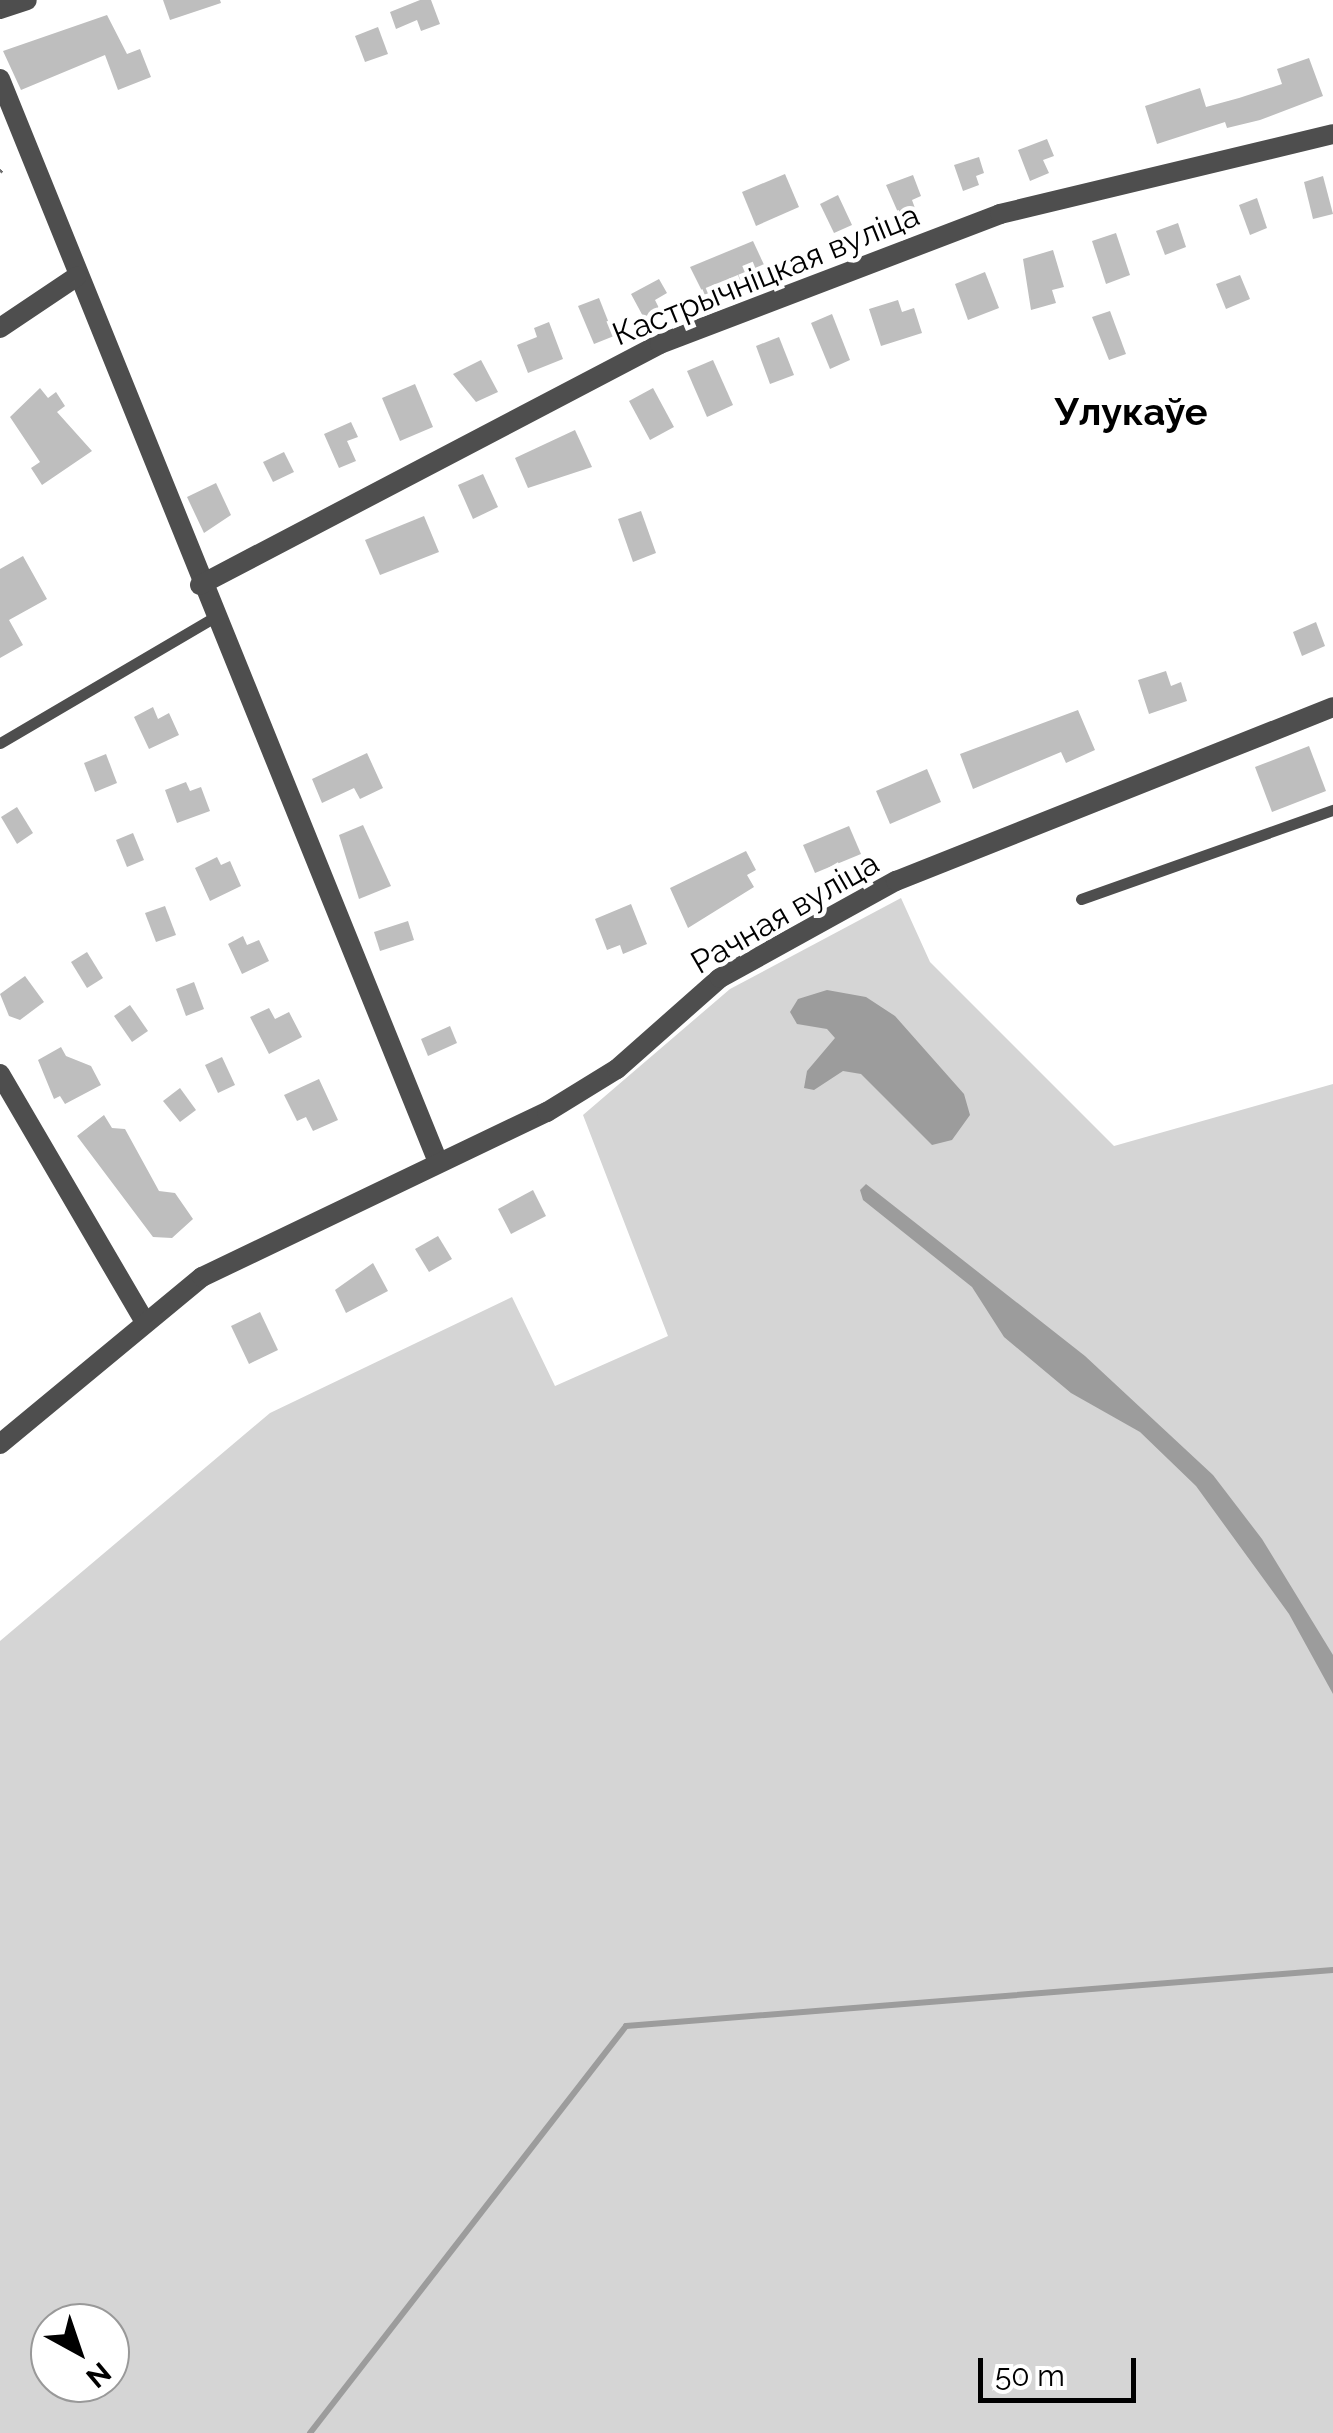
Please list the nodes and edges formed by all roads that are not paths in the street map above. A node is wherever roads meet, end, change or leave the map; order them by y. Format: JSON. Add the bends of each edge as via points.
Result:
{"nodes":[{"id":1,"x":27,"y":0,"type":"edge"},
{"id":2,"x":0,"y":9,"type":"edge"},
{"id":3,"x":0,"y":79,"type":"edge"},
{"id":4,"x":1333,"y":134,"type":"edge"},
{"id":5,"x":76,"y":277,"type":"junction"},
{"id":6,"x":0,"y":328,"type":"edge"},
{"id":7,"x":200,"y":585,"type":"junction"},
{"id":8,"x":212,"y":618,"type":"junction"},
{"id":9,"x":1333,"y":707,"type":"edge"},
{"id":10,"x":0,"y":743,"type":"edge"},
{"id":11,"x":1333,"y":810,"type":"edge"},
{"id":12,"x":1081,"y":899,"type":"dead end"},
{"id":13,"x":0,"y":1074,"type":"edge"},
{"id":14,"x":438,"y":1162,"type":"junction"},
{"id":15,"x":144,"y":1320,"type":"junction"},
{"id":16,"x":0,"y":1444,"type":"edge"}],
"edges":[{"from":1,"to":2,"type":"street"},
{"from":3,"to":5,"type":"street"},
{"from":4,"to":7,"type":"street","name":"Кастрычніцкая вуліца","via":[[1000,214],[660,344]]},
{"from":5,"to":6,"type":"street"},
{"from":5,"to":7,"type":"street"},
{"from":7,"to":8,"type":"street"},
{"from":8,"to":10,"type":"lane"},
{"from":8,"to":14,"type":"street"},
{"from":9,"to":14,"type":"street","name":"Рачная вуліца","via":[[896,881],[720,978],[617,1069],[547,1112]]},
{"from":11,"to":12,"type":"lane"},
{"from":13,"to":15,"type":"street"},
{"from":14,"to":15,"type":"street","name":"Рачная вуліца","via":[[202,1277]]},
{"from":15,"to":16,"type":"street","name":"Рачная вуліца"}]}
